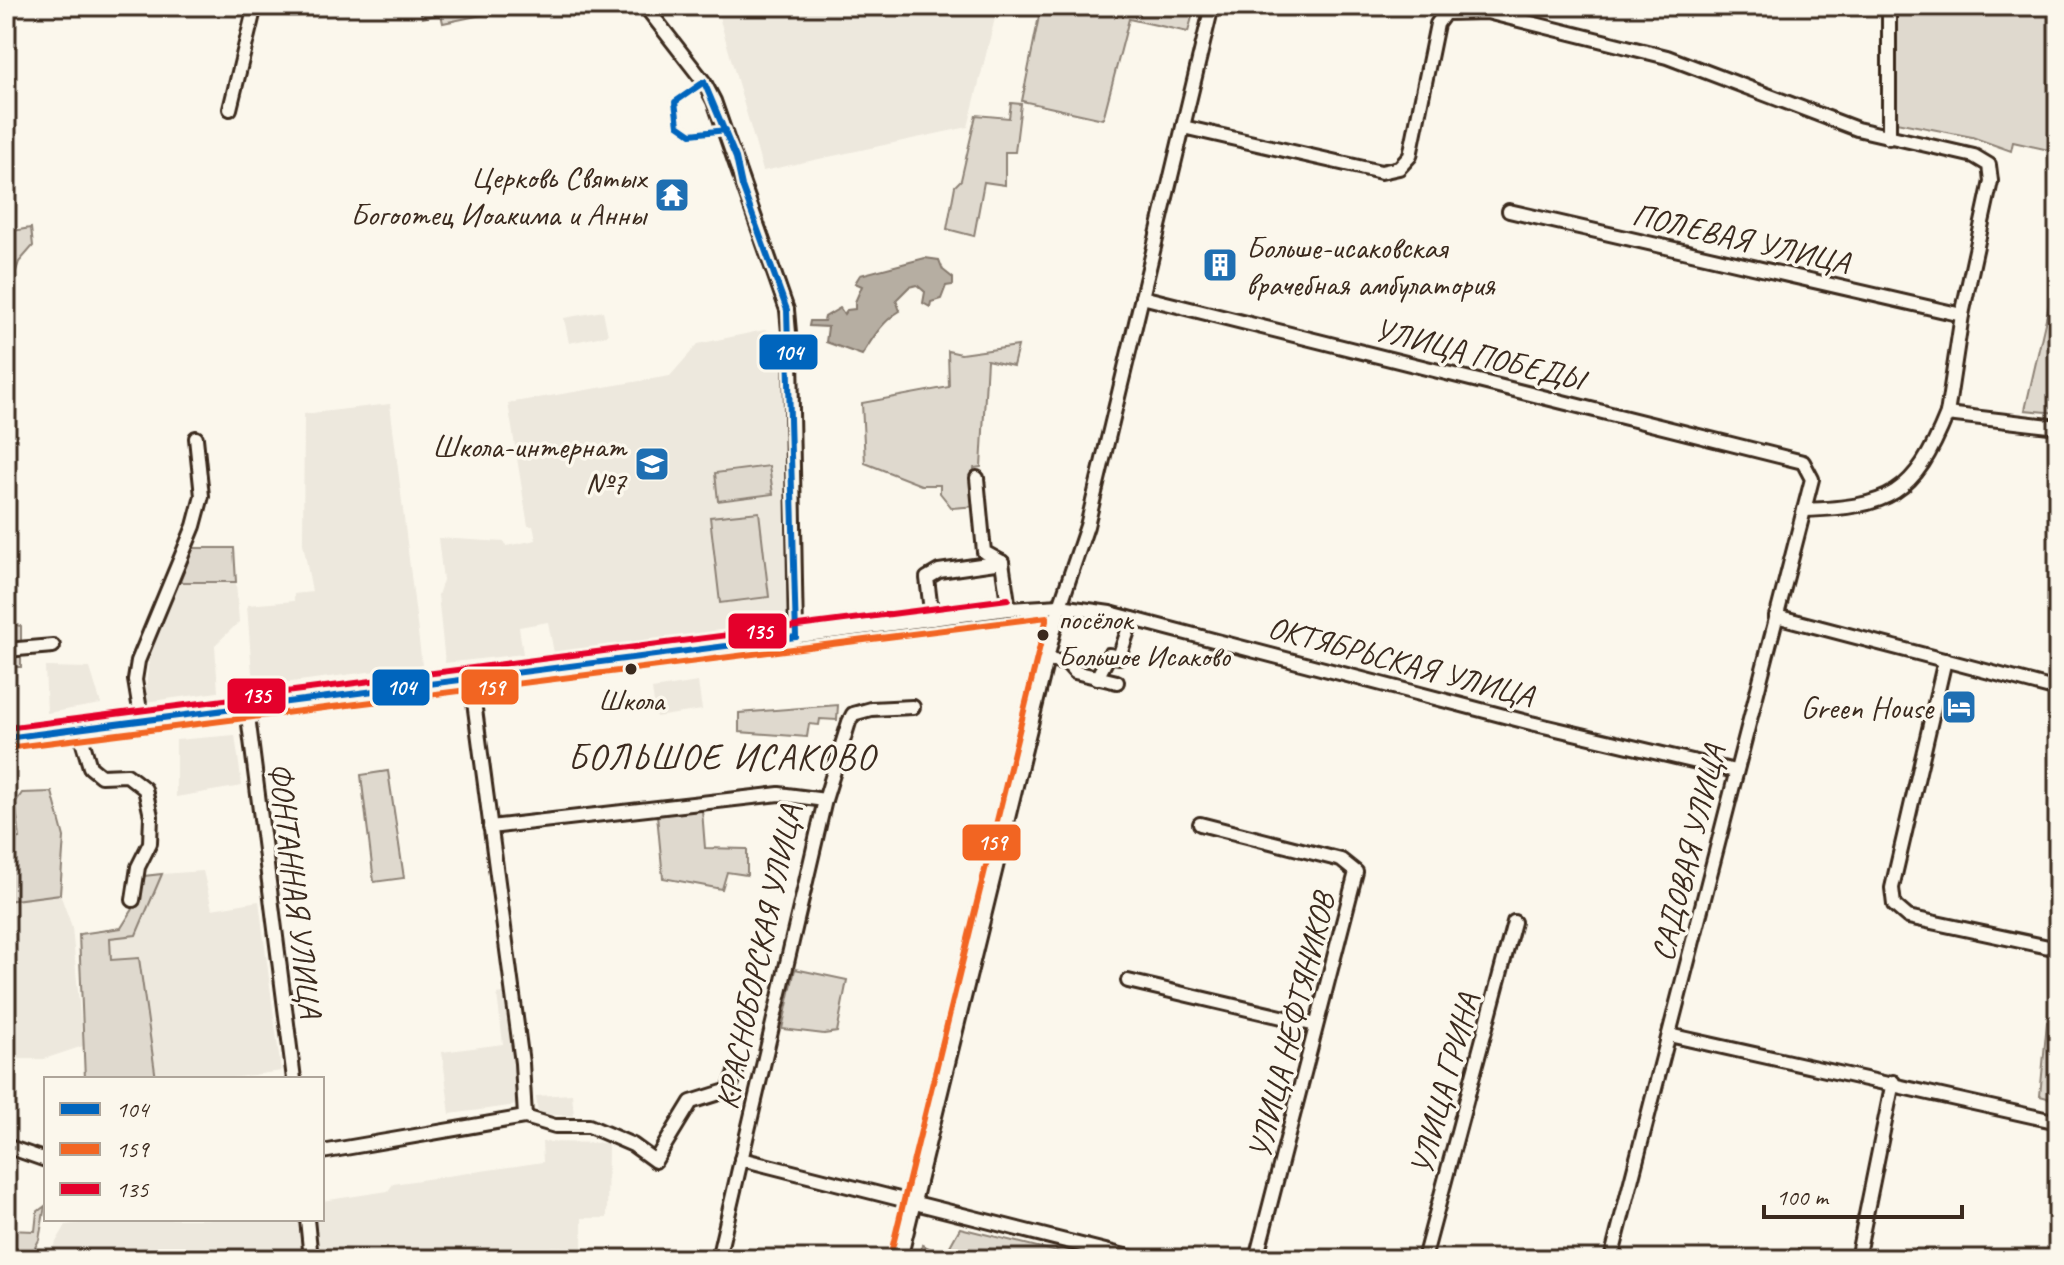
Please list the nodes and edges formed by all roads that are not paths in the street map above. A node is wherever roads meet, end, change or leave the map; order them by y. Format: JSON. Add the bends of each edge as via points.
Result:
{"nodes":[{"id":1,"x":255,"y":6,"type":"edge"},
{"id":2,"x":645,"y":6,"type":"edge"},
{"id":3,"x":1212,"y":6,"type":"edge"},
{"id":4,"x":1889,"y":6,"type":"edge"},
{"id":5,"x":1488,"y":9,"type":"edge"},
{"id":6,"x":230,"y":109,"type":"dead end"},
{"id":7,"x":1183,"y":127,"type":"junction"},
{"id":8,"x":1889,"y":138,"type":"junction"},
{"id":9,"x":1509,"y":211,"type":"dead end"},
{"id":10,"x":1142,"y":297,"type":"junction"},
{"id":11,"x":1962,"y":315,"type":"junction"},
{"id":12,"x":1947,"y":414,"type":"junction"},
{"id":13,"x":2058,"y":427,"type":"edge"},
{"id":14,"x":196,"y":438,"type":"dead end"},
{"id":15,"x":1803,"y":462,"type":"joint"},
{"id":16,"x":977,"y":478,"type":"dead end"},
{"id":17,"x":1804,"y":510,"type":"junction"},
{"id":18,"x":1002,"y":562,"type":"junction"},
{"id":19,"x":1060,"y":606,"type":"junction"},
{"id":20,"x":1009,"y":609,"type":"junction"},
{"id":21,"x":1776,"y":616,"type":"junction"},
{"id":22,"x":932,"y":619,"type":"junction"},
{"id":23,"x":1132,"y":619,"type":"junction"},
{"id":24,"x":796,"y":637,"type":"junction"},
{"id":25,"x":53,"y":646,"type":"dead end"},
{"id":26,"x":6,"y":650,"type":"edge"},
{"id":27,"x":1047,"y":660,"type":"junction"},
{"id":28,"x":1945,"y":660,"type":"junction"},
{"id":29,"x":1097,"y":678,"type":"junction"},
{"id":30,"x":471,"y":679,"type":"junction"},
{"id":31,"x":1117,"y":682,"type":"dead end"},
{"id":32,"x":2058,"y":690,"type":"edge"},
{"id":33,"x":913,"y":707,"type":"dead end"},
{"id":34,"x":247,"y":708,"type":"junction"},
{"id":35,"x":142,"y":722,"type":"junction"},
{"id":36,"x":79,"y":730,"type":"junction"},
{"id":37,"x":6,"y":738,"type":"edge"},
{"id":38,"x":1735,"y":771,"type":"junction"},
{"id":39,"x":825,"y":800,"type":"junction"},
{"id":40,"x":1200,"y":824,"type":"dead end"},
{"id":41,"x":490,"y":827,"type":"junction"},
{"id":42,"x":133,"y":900,"type":"dead end"},
{"id":43,"x":1514,"y":922,"type":"dead end"},
{"id":44,"x":2058,"y":949,"type":"edge"},
{"id":45,"x":1128,"y":981,"type":"dead end"},
{"id":46,"x":1316,"y":1025,"type":"junction"},
{"id":47,"x":1669,"y":1035,"type":"junction"},
{"id":48,"x":736,"y":1072,"type":"dead end"},
{"id":49,"x":294,"y":1077,"type":"edge"},
{"id":50,"x":1893,"y":1082,"type":"junction"},
{"id":51,"x":525,"y":1117,"type":"junction"},
{"id":52,"x":2058,"y":1122,"type":"edge"},
{"id":53,"x":6,"y":1146,"type":"edge"},
{"id":54,"x":324,"y":1152,"type":"edge"},
{"id":55,"x":44,"y":1159,"type":"edge"},
{"id":56,"x":741,"y":1159,"type":"junction"},
{"id":57,"x":914,"y":1200,"type":"junction"},
{"id":58,"x":307,"y":1221,"type":"edge"},
{"id":59,"x":311,"y":1259,"type":"edge"},
{"id":60,"x":718,"y":1259,"type":"edge"},
{"id":61,"x":900,"y":1259,"type":"edge"},
{"id":62,"x":1137,"y":1259,"type":"edge"},
{"id":63,"x":1256,"y":1259,"type":"edge"},
{"id":64,"x":1424,"y":1259,"type":"edge"},
{"id":65,"x":1611,"y":1259,"type":"edge"},
{"id":66,"x":1857,"y":1259,"type":"edge"}],
"edges":[{"from":1,"to":6,"type":"street"},
{"from":2,"to":24,"type":"street","via":[[714,101],[787,310]]},
{"from":3,"to":7,"type":"street"},
{"from":4,"to":8,"type":"street"},
{"from":5,"to":7,"type":"street","via":[[1445,13],[1437,24],[1410,156],[1399,168],[1381,172]]},
{"from":5,"to":8,"type":"street","via":[[1667,57]]},
{"from":7,"to":10,"type":"street"},
{"from":8,"to":11,"type":"street","via":[[1974,156],[1989,165],[1991,181]]},
{"from":9,"to":11,"type":"street","name":"ПОЛЕВАЯ УЛИЦА"},
{"from":10,"to":15,"type":"street","name":"УЛИЦА ПОБЕДЫ"},
{"from":10,"to":19,"type":"street","via":[[1087,526]]},
{"from":11,"to":12,"type":"street"},
{"from":12,"to":13,"type":"street"},
{"from":12,"to":17,"type":"street","via":[[1933,449],[1883,500],[1859,508]]},
{"from":14,"to":35,"type":"street","via":[[202,496],[138,661],[135,680]]},
{"from":15,"to":17,"type":"street","name":"САДОВАЯ УЛИЦА","via":[[1812,479]]},
{"from":16,"to":18,"type":"street","via":[[984,552]]},
{"from":17,"to":21,"type":"street","name":"САДОВАЯ УЛИЦА"},
{"from":18,"to":20,"type":"street"},
{"from":18,"to":22,"type":"street","via":[[939,571],[927,578]]},
{"from":19,"to":20,"type":"street","name":"ОКТЯБРЬСКАЯ УЛИЦА"},
{"from":19,"to":23,"type":"street","name":"ОКТЯБРЬСКАЯ УЛИЦА"},
{"from":19,"to":27,"type":"street"},
{"from":20,"to":22,"type":"street","name":"ОКТЯБРЬСКАЯ УЛИЦА"},
{"from":21,"to":28,"type":"street"},
{"from":21,"to":38,"type":"street","name":"САДОВАЯ УЛИЦА"},
{"from":22,"to":24,"type":"street","name":"ОКТЯБРЬСКАЯ УЛИЦА"},
{"from":23,"to":29,"type":"street","via":[[1119,657],[1109,655]]},
{"from":23,"to":38,"type":"street","name":"ОКТЯБРЬСКАЯ УЛИЦА"},
{"from":24,"to":30,"type":"street","name":"ОКТЯБРЬСКАЯ УЛИЦА"},
{"from":25,"to":26,"type":"street"},
{"from":27,"to":29,"type":"street"},
{"from":27,"to":57,"type":"street"},
{"from":28,"to":32,"type":"street"},
{"from":28,"to":44,"type":"street","via":[[1892,888],[1894,905],[1908,917]]},
{"from":29,"to":31,"type":"street"},
{"from":30,"to":34,"type":"street","name":"ОКТЯБРЬСКАЯ УЛИЦА"},
{"from":30,"to":41,"type":"street"},
{"from":33,"to":39,"type":"street","via":[[853,714]]},
{"from":34,"to":35,"type":"street","name":"ОКТЯБРЬСКАЯ УЛИЦА"},
{"from":34,"to":49,"type":"street","name":"ФОНТАННАЯ УЛИЦА"},
{"from":35,"to":36,"type":"street","name":"ОКТЯБРЬСКАЯ УЛИЦА"},
{"from":36,"to":37,"type":"street","name":"ОКТЯБРЬСКАЯ УЛИЦА"},
{"from":36,"to":42,"type":"street","via":[[90,767],[101,776],[127,775],[145,789],[150,843],[138,867]]},
{"from":38,"to":47,"type":"street","name":"САДОВАЯ УЛИЦА"},
{"from":39,"to":41,"type":"street","name":"КРАСНОБОРСКАЯ УЛИЦА","via":[[779,794]]},
{"from":39,"to":56,"type":"street","name":"КРАСНОБОРСКАЯ УЛИЦА"},
{"from":40,"to":46,"type":"street","name":"УЛИЦА НЕФТЯНИКОВ","via":[[1341,860],[1356,872]]},
{"from":41,"to":51,"type":"street"},
{"from":43,"to":64,"type":"street","name":"УЛИЦА ГРИНА"},
{"from":45,"to":46,"type":"street"},
{"from":46,"to":63,"type":"street","name":"УЛИЦА НЕФТЯНИКОВ"},
{"from":47,"to":50,"type":"street"},
{"from":47,"to":65,"type":"street","name":"САДОВАЯ УЛИЦА"},
{"from":48,"to":51,"type":"street","via":[[729,1090],[691,1102],[655,1161],[589,1126],[555,1126]]},
{"from":50,"to":52,"type":"street"},
{"from":50,"to":66,"type":"street"},
{"from":51,"to":54,"type":"street"},
{"from":53,"to":55,"type":"street"},
{"from":56,"to":57,"type":"street"},
{"from":56,"to":60,"type":"street","name":"КРАСНОБОРСКАЯ УЛИЦА"},
{"from":57,"to":61,"type":"street"},
{"from":57,"to":62,"type":"street"},
{"from":58,"to":59,"type":"street"}]}
